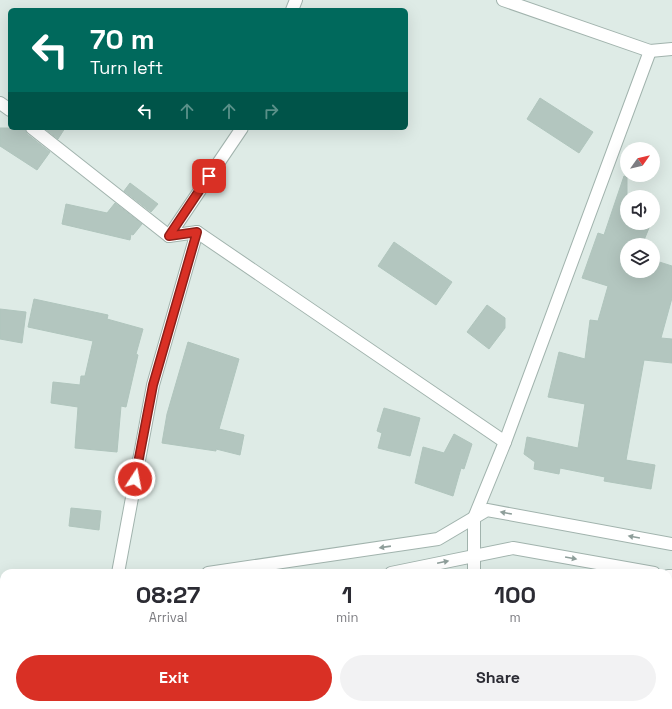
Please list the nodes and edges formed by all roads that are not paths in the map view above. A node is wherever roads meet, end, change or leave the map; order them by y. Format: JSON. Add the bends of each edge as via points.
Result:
{"nodes":[{"id":1,"x":503,"y":0,"type":"edge"},
{"id":2,"x":672,"y":49,"type":"edge"},
{"id":3,"x":650,"y":51,"type":"junction"},
{"id":4,"x":35,"y":130,"type":"edge"},
{"id":5,"x":241,"y":130,"type":"edge"},
{"id":6,"x":197,"y":232,"type":"junction"},
{"id":7,"x":169,"y":236,"type":"junction"},
{"id":8,"x":505,"y":442,"type":"junction"},
{"id":9,"x":474,"y":518,"type":"junction"},
{"id":10,"x":672,"y":544,"type":"edge"},
{"id":11,"x":474,"y":556,"type":"junction"},
{"id":12,"x":119,"y":569,"type":"edge"},
{"id":13,"x":235,"y":569,"type":"edge"},
{"id":14,"x":411,"y":569,"type":"edge"},
{"id":15,"x":474,"y":569,"type":"edge"},
{"id":16,"x":631,"y":569,"type":"edge"}],
"edges":[{"from":1,"to":3,"type":"street"},
{"from":2,"to":3,"type":"street"},
{"from":3,"to":8,"type":"street"},
{"from":4,"to":7,"type":"street"},
{"from":5,"to":7,"type":"street"},
{"from":6,"to":7,"type":"street"},
{"from":6,"to":8,"type":"street"},
{"from":6,"to":12,"type":"street","via":[[153,385]]},
{"from":8,"to":9,"type":"street"},
{"from":10,"to":9,"type":"street","one_way":true,"via":[[487,510]]},
{"from":9,"to":11,"type":"street"},
{"from":9,"to":13,"type":"street","one_way":true,"via":[[438,539]]},
{"from":14,"to":11,"type":"street","one_way":true},
{"from":11,"to":15,"type":"street"},
{"from":11,"to":16,"type":"street","one_way":true,"via":[[513,548]]}]}
